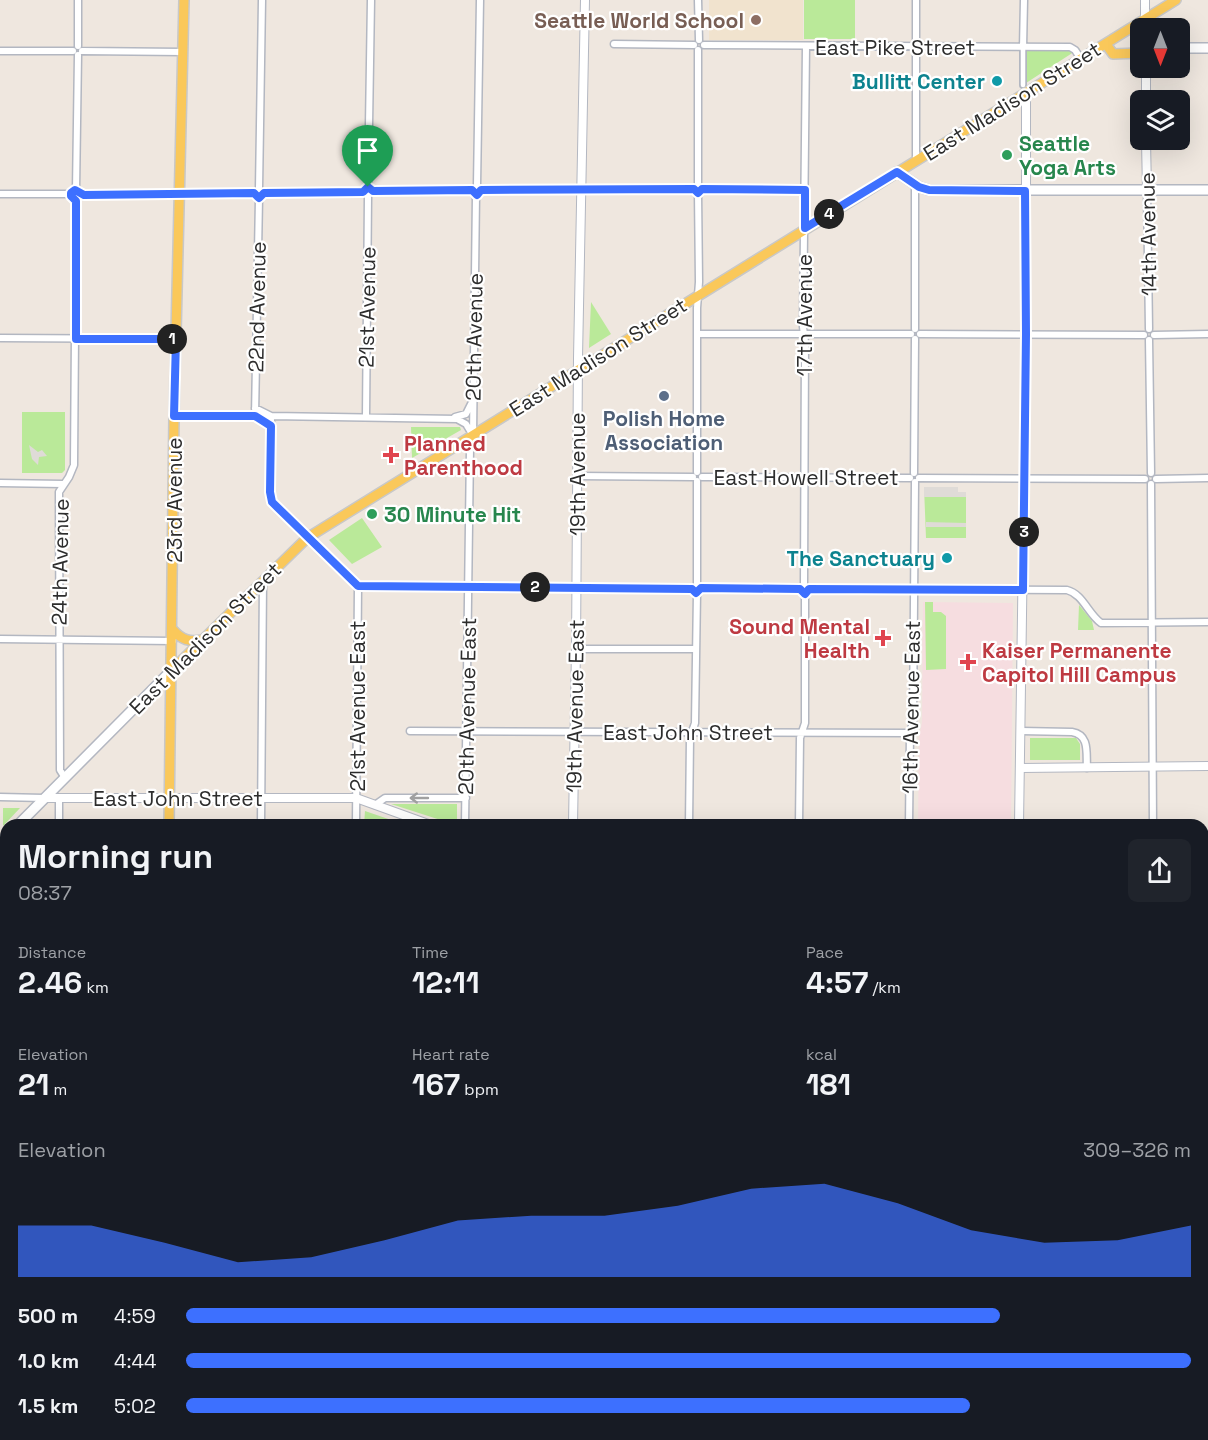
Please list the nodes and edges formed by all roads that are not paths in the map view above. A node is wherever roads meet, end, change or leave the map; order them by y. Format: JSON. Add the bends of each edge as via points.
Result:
{"nodes":[{"id":1,"x":78,"y":0,"type":"edge"},
{"id":2,"x":184,"y":0,"type":"edge"},
{"id":3,"x":262,"y":0,"type":"edge"},
{"id":4,"x":371,"y":0,"type":"edge"},
{"id":5,"x":480,"y":0,"type":"edge"},
{"id":6,"x":585,"y":0,"type":"edge"},
{"id":7,"x":699,"y":0,"type":"edge"},
{"id":8,"x":916,"y":0,"type":"edge"},
{"id":9,"x":1024,"y":0,"type":"edge"},
{"id":10,"x":1145,"y":0,"type":"edge"},
{"id":11,"x":1176,"y":0,"type":"edge"},
{"id":12,"x":1145,"y":18,"type":"edge"},
{"id":13,"x":1153,"y":18,"type":"edge"},
{"id":14,"x":1130,"y":32,"type":"edge"},
{"id":15,"x":614,"y":44,"type":"dead end"},
{"id":16,"x":1106,"y":44,"type":"junction"},
{"id":17,"x":699,"y":45,"type":"junction"},
{"id":18,"x":806,"y":46,"type":"junction"},
{"id":19,"x":916,"y":46,"type":"junction"},
{"id":20,"x":1023,"y":48,"type":"junction"},
{"id":21,"x":1190,"y":48,"type":"edge"},
{"id":22,"x":1208,"y":48,"type":"edge"},
{"id":23,"x":0,"y":51,"type":"edge"},
{"id":24,"x":78,"y":51,"type":"junction"},
{"id":25,"x":183,"y":52,"type":"junction"},
{"id":26,"x":1130,"y":53,"type":"edge"},
{"id":27,"x":1081,"y":59,"type":"junction"},
{"id":28,"x":1024,"y":89,"type":"junction"},
{"id":29,"x":1146,"y":150,"type":"edge"},
{"id":30,"x":916,"y":160,"type":"junction"},
{"id":31,"x":897,"y":172,"type":"junction"},
{"id":32,"x":915,"y":185,"type":"junction"},
{"id":33,"x":581,"y":189,"type":"junction"},
{"id":34,"x":698,"y":189,"type":"junction"},
{"id":35,"x":476,"y":190,"type":"junction"},
{"id":36,"x":805,"y":190,"type":"junction"},
{"id":37,"x":1208,"y":190,"type":"edge"},
{"id":38,"x":368,"y":191,"type":"junction"},
{"id":39,"x":1025,"y":191,"type":"junction"},
{"id":40,"x":1147,"y":191,"type":"junction"},
{"id":41,"x":76,"y":193,"type":"junction"},
{"id":42,"x":259,"y":193,"type":"junction"},
{"id":43,"x":0,"y":194,"type":"edge"},
{"id":44,"x":179,"y":194,"type":"junction"},
{"id":45,"x":805,"y":228,"type":"junction"},
{"id":46,"x":698,"y":294,"type":"junction"},
{"id":47,"x":697,"y":334,"type":"junction"},
{"id":48,"x":804,"y":334,"type":"junction"},
{"id":49,"x":915,"y":334,"type":"junction"},
{"id":50,"x":1026,"y":334,"type":"junction"},
{"id":51,"x":1208,"y":334,"type":"edge"},
{"id":52,"x":1149,"y":335,"type":"junction"},
{"id":53,"x":0,"y":338,"type":"edge"},
{"id":54,"x":76,"y":339,"type":"junction"},
{"id":55,"x":176,"y":339,"type":"junction"},
{"id":56,"x":578,"y":370,"type":"junction"},
{"id":57,"x":473,"y":400,"type":"junction"},
{"id":58,"x":255,"y":408,"type":"junction"},
{"id":59,"x":463,"y":415,"type":"junction"},
{"id":60,"x":174,"y":416,"type":"junction"},
{"id":61,"x":255,"y":416,"type":"junction"},
{"id":62,"x":271,"y":416,"type":"junction"},
{"id":63,"x":366,"y":417,"type":"junction"},
{"id":64,"x":445,"y":418,"type":"junction"},
{"id":65,"x":473,"y":421,"type":"junction"},
{"id":66,"x":271,"y":426,"type":"junction"},
{"id":67,"x":472,"y":435,"type":"junction"},
{"id":68,"x":1151,"y":473,"type":"junction"},
{"id":69,"x":577,"y":476,"type":"junction"},
{"id":70,"x":697,"y":477,"type":"junction"},
{"id":71,"x":804,"y":477,"type":"junction"},
{"id":72,"x":915,"y":478,"type":"junction"},
{"id":73,"x":1024,"y":478,"type":"junction"},
{"id":74,"x":1208,"y":478,"type":"edge"},
{"id":75,"x":1145,"y":479,"type":"junction"},
{"id":76,"x":1156,"y":479,"type":"junction"},
{"id":77,"x":0,"y":483,"type":"edge"},
{"id":78,"x":63,"y":484,"type":"junction"},
{"id":79,"x":1151,"y":484,"type":"junction"},
{"id":80,"x":307,"y":538,"type":"junction"},
{"id":81,"x":263,"y":580,"type":"junction"},
{"id":82,"x":358,"y":586,"type":"junction"},
{"id":83,"x":468,"y":587,"type":"junction"},
{"id":84,"x":577,"y":587,"type":"junction"},
{"id":85,"x":697,"y":588,"type":"junction"},
{"id":86,"x":804,"y":589,"type":"junction"},
{"id":87,"x":914,"y":590,"type":"junction"},
{"id":88,"x":1023,"y":590,"type":"junction"},
{"id":89,"x":1208,"y":622,"type":"edge"},
{"id":90,"x":1152,"y":623,"type":"junction"},
{"id":91,"x":173,"y":630,"type":"junction"},
{"id":92,"x":0,"y":639,"type":"edge"},
{"id":93,"x":59,"y":640,"type":"junction"},
{"id":94,"x":173,"y":640,"type":"junction"},
{"id":95,"x":202,"y":640,"type":"junction"},
{"id":96,"x":576,"y":649,"type":"junction"},
{"id":97,"x":696,"y":649,"type":"junction"},
{"id":98,"x":171,"y":671,"type":"junction"},
{"id":99,"x":410,"y":731,"type":"dead end"},
{"id":100,"x":467,"y":731,"type":"junction"},
{"id":101,"x":575,"y":731,"type":"junction"},
{"id":102,"x":1021,"y":731,"type":"junction"},
{"id":103,"x":692,"y":732,"type":"junction"},
{"id":104,"x":801,"y":732,"type":"junction"},
{"id":105,"x":910,"y":733,"type":"junction"},
{"id":106,"x":1208,"y":766,"type":"edge"},
{"id":107,"x":1153,"y":767,"type":"junction"},
{"id":108,"x":1021,"y":768,"type":"junction"},
{"id":109,"x":1086,"y":768,"type":"junction"},
{"id":110,"x":65,"y":778,"type":"junction"},
{"id":111,"x":0,"y":797,"type":"edge"},
{"id":112,"x":45,"y":798,"type":"junction"},
{"id":113,"x":59,"y":798,"type":"junction"},
{"id":114,"x":170,"y":798,"type":"junction"},
{"id":115,"x":356,"y":798,"type":"junction"},
{"id":116,"x":466,"y":798,"type":"junction"},
{"id":117,"x":261,"y":799,"type":"junction"},
{"id":118,"x":375,"y":805,"type":"junction"},
{"id":119,"x":24,"y":819,"type":"edge"},
{"id":120,"x":59,"y":819,"type":"edge"},
{"id":121,"x":169,"y":819,"type":"edge"},
{"id":122,"x":261,"y":819,"type":"edge"},
{"id":123,"x":356,"y":819,"type":"edge"},
{"id":124,"x":414,"y":819,"type":"edge"},
{"id":125,"x":465,"y":819,"type":"edge"},
{"id":126,"x":573,"y":819,"type":"edge"},
{"id":127,"x":689,"y":819,"type":"edge"},
{"id":128,"x":799,"y":819,"type":"edge"},
{"id":129,"x":909,"y":819,"type":"edge"},
{"id":130,"x":1019,"y":819,"type":"edge"},
{"id":131,"x":1154,"y":819,"type":"edge"}],
"edges":[{"from":1,"to":24,"type":"street"},
{"from":2,"to":25,"type":"main road","name":"23rd Avenue"},
{"from":3,"to":42,"type":"street","name":"22nd Avenue"},
{"from":4,"to":38,"type":"street","name":"21st Avenue"},
{"from":5,"to":35,"type":"street","name":"20th Avenue"},
{"from":6,"to":33,"type":"street","name":"19th Avenue"},
{"from":7,"to":17,"type":"street"},
{"from":8,"to":19,"type":"street"},
{"from":9,"to":20,"type":"street"},
{"from":10,"to":12,"type":"street"},
{"from":11,"to":13,"type":"main road","name":"East Madison Street"},
{"from":14,"to":16,"type":"main road","name":"East Madison Street"},
{"from":15,"to":17,"type":"street","name":"East Pike Street"},
{"from":16,"to":26,"type":"main road","via":[[1113,54]]},
{"from":16,"to":27,"type":"main road","name":"East Madison Street"},
{"from":17,"to":18,"type":"street","name":"East Pike Street"},
{"from":17,"to":34,"type":"street"},
{"from":18,"to":19,"type":"street","name":"East Pike Street"},
{"from":18,"to":36,"type":"street","name":"17th Avenue"},
{"from":19,"to":20,"type":"street","name":"East Pike Street"},
{"from":19,"to":30,"type":"street"},
{"from":20,"to":27,"type":"street","name":"East Pike Street","via":[[1070,47]]},
{"from":20,"to":28,"type":"street"},
{"from":21,"to":22,"type":"main road"},
{"from":23,"to":24,"type":"street"},
{"from":24,"to":25,"type":"street"},
{"from":24,"to":41,"type":"street"},
{"from":25,"to":44,"type":"main road","name":"23rd Avenue"},
{"from":27,"to":28,"type":"main road","name":"East Madison Street"},
{"from":28,"to":30,"type":"main road","name":"East Madison Street"},
{"from":28,"to":39,"type":"street"},
{"from":29,"to":40,"type":"street","name":"14th Avenue"},
{"from":30,"to":31,"type":"main road","name":"East Madison Street"},
{"from":31,"to":32,"type":"main road"},
{"from":31,"to":45,"type":"main road","name":"East Madison Street"},
{"from":32,"to":39,"type":"main road","via":[[929,190]]},
{"from":32,"to":49,"type":"street","name":"16th Avenue East"},
{"from":33,"to":34,"type":"street"},
{"from":33,"to":35,"type":"street"},
{"from":33,"to":56,"type":"street","name":"19th Avenue"},
{"from":34,"to":36,"type":"street"},
{"from":34,"to":46,"type":"street"},
{"from":35,"to":38,"type":"street"},
{"from":35,"to":57,"type":"street","name":"20th Avenue"},
{"from":36,"to":45,"type":"street","name":"17th Avenue"},
{"from":37,"to":40,"type":"main road"},
{"from":38,"to":42,"type":"street"},
{"from":38,"to":63,"type":"street","name":"21st Avenue"},
{"from":39,"to":40,"type":"main road"},
{"from":39,"to":50,"type":"street"},
{"from":40,"to":52,"type":"street","name":"14th Avenue"},
{"from":41,"to":43,"type":"street"},
{"from":41,"to":44,"type":"street"},
{"from":41,"to":54,"type":"street","name":"24th Avenue","via":[[80,199],[76,201]]},
{"from":42,"to":44,"type":"street"},
{"from":42,"to":58,"type":"street","name":"22nd Avenue"},
{"from":44,"to":55,"type":"main road","name":"23rd Avenue"},
{"from":45,"to":46,"type":"main road","name":"East Madison Street"},
{"from":45,"to":48,"type":"street","name":"17th Avenue"},
{"from":46,"to":47,"type":"street"},
{"from":46,"to":56,"type":"main road","name":"East Madison Street"},
{"from":47,"to":48,"type":"street"},
{"from":47,"to":70,"type":"street"},
{"from":48,"to":49,"type":"street"},
{"from":48,"to":71,"type":"street","name":"17th Avenue"},
{"from":49,"to":50,"type":"street"},
{"from":49,"to":72,"type":"street","name":"16th Avenue East"},
{"from":50,"to":52,"type":"street"},
{"from":50,"to":73,"type":"street"},
{"from":51,"to":52,"type":"street"},
{"from":52,"to":68,"type":"street","name":"14th Avenue"},
{"from":53,"to":54,"type":"street"},
{"from":54,"to":55,"type":"street"},
{"from":54,"to":78,"type":"street","name":"24th Avenue","via":[[74,465]]},
{"from":55,"to":60,"type":"main road","name":"23rd Avenue"},
{"from":56,"to":67,"type":"main road","name":"East Madison Street"},
{"from":56,"to":69,"type":"street","name":"19th Avenue"},
{"from":57,"to":59,"type":"street"},
{"from":57,"to":65,"type":"street","name":"20th Avenue"},
{"from":58,"to":61,"type":"street","name":"22nd Avenue"},
{"from":58,"to":62,"type":"street"},
{"from":59,"to":64,"type":"street"},
{"from":59,"to":65,"type":"street"},
{"from":60,"to":61,"type":"street"},
{"from":60,"to":91,"type":"main road","name":"23rd Avenue"},
{"from":61,"to":66,"type":"street"},
{"from":62,"to":63,"type":"street"},
{"from":62,"to":66,"type":"street"},
{"from":63,"to":64,"type":"street"},
{"from":64,"to":67,"type":"street","via":[[462,420]]},
{"from":65,"to":67,"type":"street","name":"20th Avenue"},
{"from":66,"to":80,"type":"street","via":[[272,502]]},
{"from":67,"to":80,"type":"main road","name":"East Madison Street"},
{"from":67,"to":83,"type":"street","name":"20th Avenue"},
{"from":68,"to":75,"type":"street"},
{"from":68,"to":76,"type":"street"},
{"from":69,"to":70,"type":"street","name":"East Howell Street"},
{"from":69,"to":84,"type":"street","name":"19th Avenue"},
{"from":70,"to":71,"type":"street","name":"East Howell Street"},
{"from":70,"to":85,"type":"street"},
{"from":71,"to":72,"type":"street","name":"East Howell Street"},
{"from":71,"to":86,"type":"street","name":"17th Avenue"},
{"from":72,"to":73,"type":"street","name":"East Howell Street"},
{"from":72,"to":87,"type":"street","name":"16th Avenue East"},
{"from":73,"to":75,"type":"street","name":"East Howell Street"},
{"from":73,"to":88,"type":"street"},
{"from":74,"to":76,"type":"street"},
{"from":75,"to":79,"type":"street"},
{"from":76,"to":79,"type":"street"},
{"from":77,"to":78,"type":"street"},
{"from":78,"to":93,"type":"street","name":"24th Avenue","via":[[59,492]]},
{"from":79,"to":90,"type":"street"},
{"from":80,"to":81,"type":"main road","name":"East Madison Street"},
{"from":80,"to":82,"type":"street"},
{"from":81,"to":95,"type":"main road","name":"East Madison Street"},
{"from":81,"to":117,"type":"street"},
{"from":82,"to":83,"type":"street"},
{"from":82,"to":115,"type":"street","name":"21st Avenue East"},
{"from":83,"to":84,"type":"street"},
{"from":83,"to":100,"type":"street","name":"20th Avenue East"},
{"from":84,"to":85,"type":"street"},
{"from":84,"to":96,"type":"street","name":"19th Avenue East"},
{"from":85,"to":86,"type":"street"},
{"from":85,"to":97,"type":"street"},
{"from":86,"to":87,"type":"street"},
{"from":86,"to":104,"type":"street","name":"17th Avenue","via":[[805,723]]},
{"from":87,"to":88,"type":"street"},
{"from":87,"to":105,"type":"street","name":"16th Avenue East"},
{"from":88,"to":90,"type":"street","via":[[1073,592],[1101,622]]},
{"from":88,"to":102,"type":"street"},
{"from":89,"to":90,"type":"street"},
{"from":90,"to":107,"type":"street"},
{"from":91,"to":94,"type":"main road","name":"23rd Avenue"},
{"from":91,"to":95,"type":"main road","via":[[188,641]]},
{"from":92,"to":93,"type":"street"},
{"from":93,"to":94,"type":"street"},
{"from":93,"to":110,"type":"street","name":"24th Avenue","via":[[60,770]]},
{"from":94,"to":98,"type":"main road","name":"23rd Avenue"},
{"from":95,"to":98,"type":"main road","name":"East Madison Street"},
{"from":96,"to":97,"type":"street"},
{"from":96,"to":101,"type":"street","name":"19th Avenue East"},
{"from":97,"to":103,"type":"street"},
{"from":98,"to":110,"type":"main road","name":"East Madison Street"},
{"from":98,"to":114,"type":"main road","name":"23rd Avenue"},
{"from":99,"to":100,"type":"street","name":"East John Street"},
{"from":100,"to":101,"type":"street","name":"East John Street"},
{"from":100,"to":116,"type":"street","name":"20th Avenue East"},
{"from":101,"to":103,"type":"street","name":"East John Street"},
{"from":101,"to":126,"type":"street","name":"19th Avenue East"},
{"from":102,"to":108,"type":"street"},
{"from":102,"to":109,"type":"street","via":[[1077,732],[1086,742]]},
{"from":103,"to":104,"type":"street","name":"East John Street"},
{"from":103,"to":127,"type":"street"},
{"from":104,"to":105,"type":"street","name":"East John Street"},
{"from":104,"to":128,"type":"street","name":"17th Avenue"},
{"from":105,"to":129,"type":"street","name":"16th Avenue East"},
{"from":106,"to":107,"type":"street"},
{"from":107,"to":109,"type":"street"},
{"from":107,"to":131,"type":"street"},
{"from":108,"to":109,"type":"street"},
{"from":108,"to":130,"type":"street"},
{"from":110,"to":112,"type":"main road","name":"East Madison Street"},
{"from":111,"to":112,"type":"street","name":"East John Street"},
{"from":112,"to":113,"type":"street","name":"East John Street"},
{"from":112,"to":119,"type":"main road","name":"East Madison Street"},
{"from":113,"to":114,"type":"street","name":"East John Street"},
{"from":113,"to":120,"type":"street"},
{"from":114,"to":117,"type":"street","name":"East John Street"},
{"from":114,"to":121,"type":"main road","name":"23rd Avenue"},
{"from":115,"to":117,"type":"street","name":"East John Street"},
{"from":115,"to":118,"type":"street"},
{"from":115,"to":123,"type":"street","name":"21st Avenue East"},
{"from":116,"to":118,"type":"street","one_way":true,"via":[[385,798]]},
{"from":116,"to":125,"type":"street","name":"20th Avenue East"},
{"from":117,"to":122,"type":"street"},
{"from":118,"to":124,"type":"street"}]}
